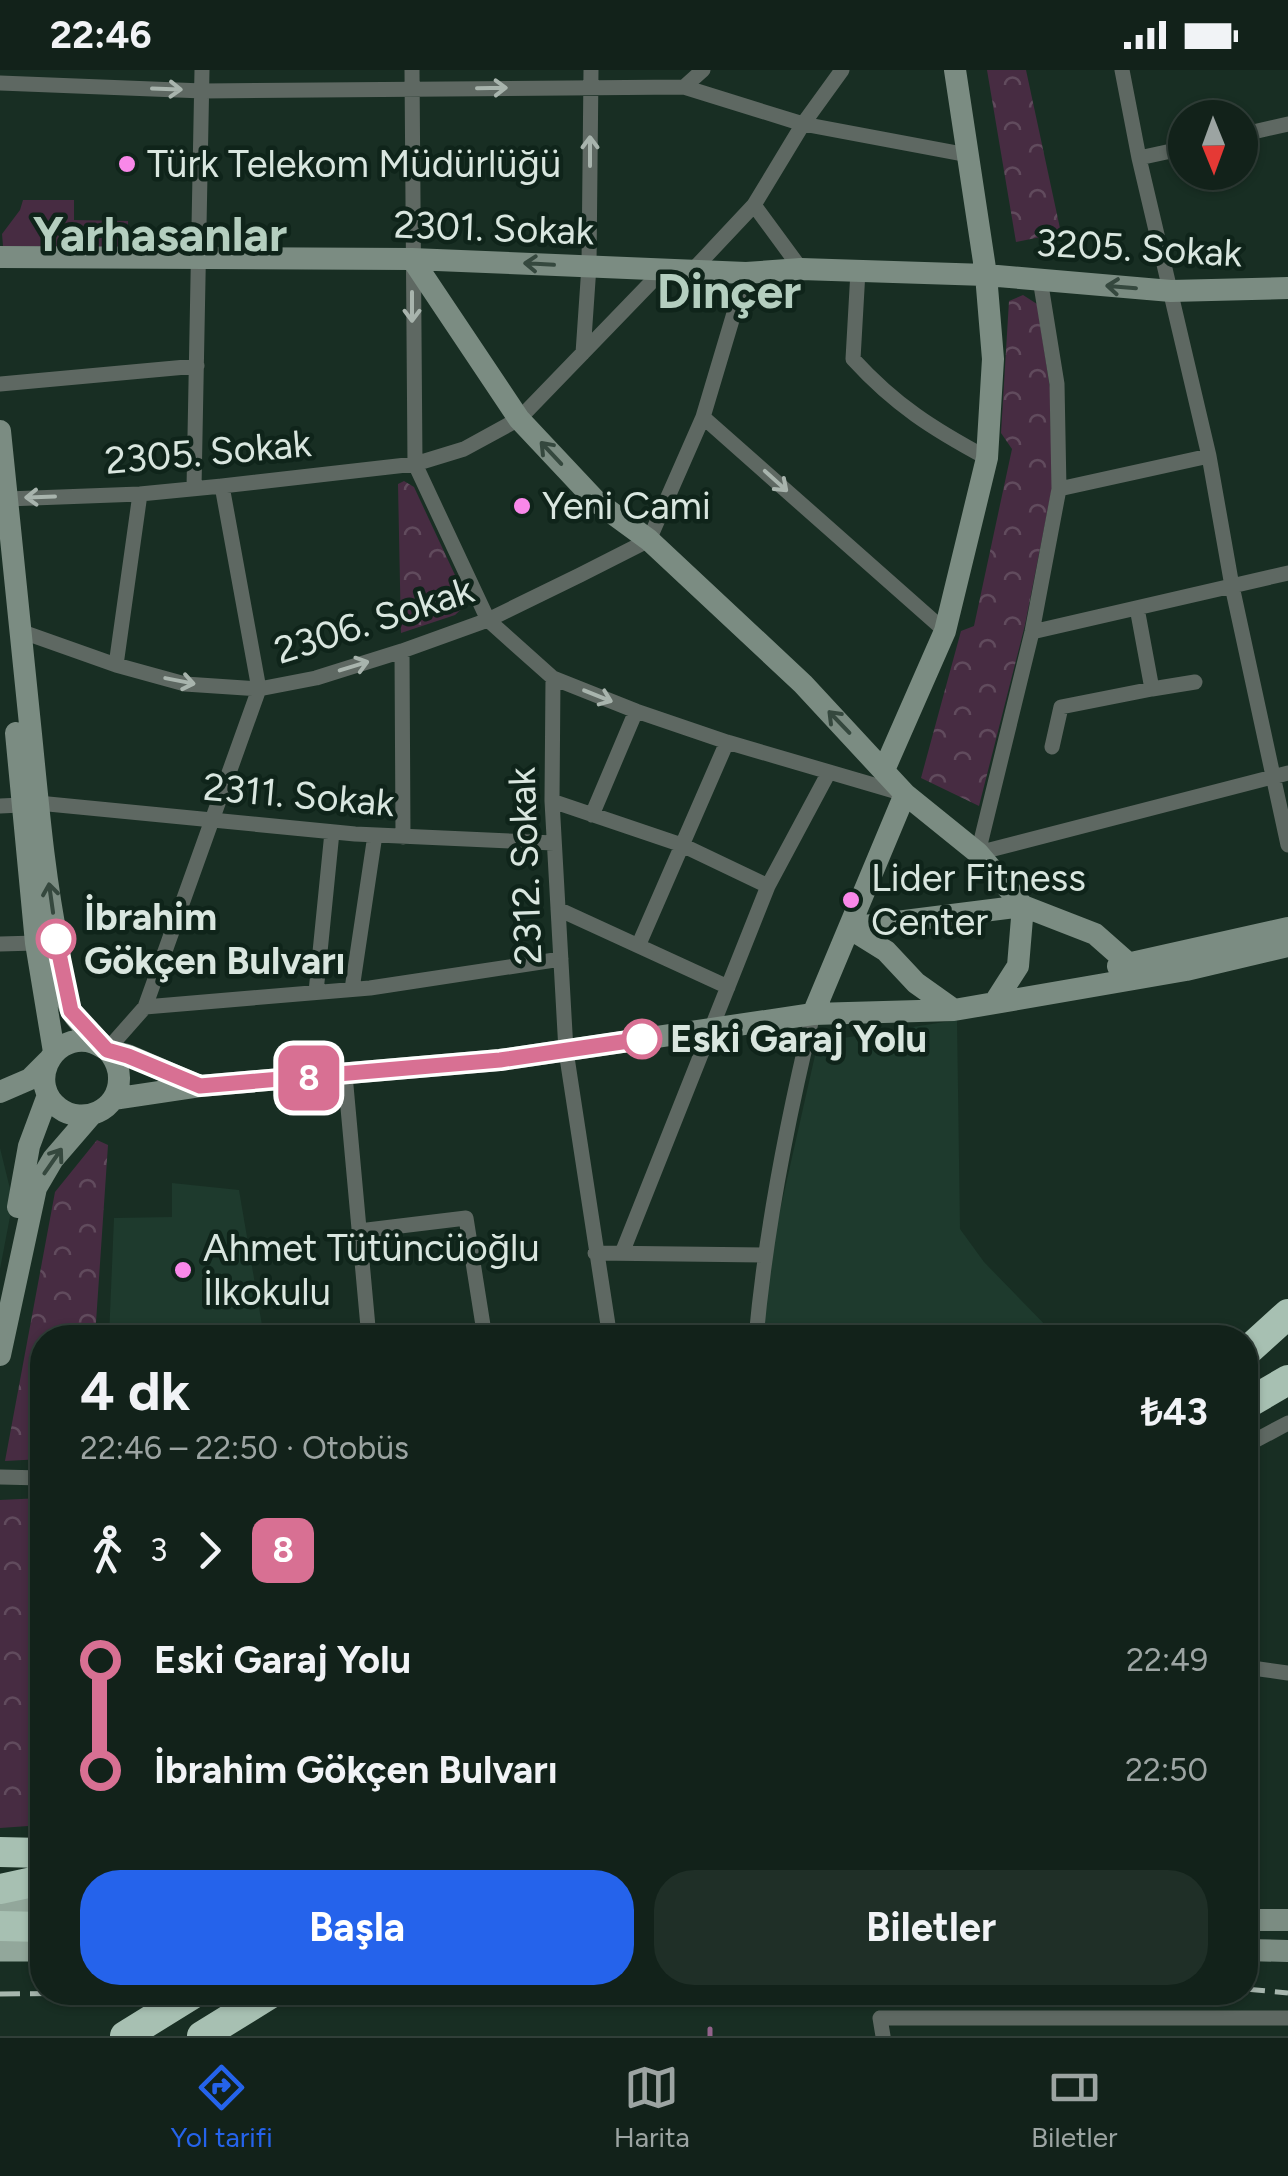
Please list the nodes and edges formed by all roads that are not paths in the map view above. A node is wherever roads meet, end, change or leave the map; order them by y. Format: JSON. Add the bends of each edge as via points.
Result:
{"nodes":[{"id":1,"x":202,"y":70,"type":"edge"},
{"id":2,"x":412,"y":70,"type":"edge"},
{"id":3,"x":703,"y":70,"type":"edge"},
{"id":4,"x":842,"y":70,"type":"edge"},
{"id":5,"x":955,"y":70,"type":"edge"},
{"id":6,"x":1122,"y":70,"type":"edge"},
{"id":7,"x":591,"y":78,"type":"edge"},
{"id":8,"x":0,"y":83,"type":"edge"},
{"id":9,"x":684,"y":87,"type":"junction"},
{"id":10,"x":413,"y":89,"type":"junction"},
{"id":11,"x":203,"y":91,"type":"junction"},
{"id":12,"x":803,"y":124,"type":"junction"},
{"id":13,"x":1288,"y":124,"type":"edge"},
{"id":14,"x":1258,"y":131,"type":"edge"},
{"id":15,"x":1168,"y":152,"type":"edge"},
{"id":16,"x":968,"y":155,"type":"junction"},
{"id":17,"x":1139,"y":158,"type":"junction"},
{"id":18,"x":754,"y":205,"type":"junction"},
{"id":19,"x":0,"y":257,"type":"edge"},
{"id":20,"x":200,"y":258,"type":"junction"},
{"id":21,"x":412,"y":258,"type":"junction"},
{"id":22,"x":590,"y":266,"type":"junction"},
{"id":23,"x":801,"y":269,"type":"junction"},
{"id":24,"x":664,"y":270,"type":"junction"},
{"id":25,"x":692,"y":271,"type":"junction"},
{"id":26,"x":858,"y":271,"type":"junction"},
{"id":27,"x":746,"y":273,"type":"junction"},
{"id":28,"x":986,"y":274,"type":"junction"},
{"id":29,"x":1040,"y":279,"type":"junction"},
{"id":30,"x":1288,"y":288,"type":"edge"},
{"id":31,"x":1171,"y":292,"type":"junction"},
{"id":32,"x":1288,"y":297,"type":"edge"},
{"id":33,"x":584,"y":353,"type":"junction"},
{"id":34,"x":197,"y":366,"type":"junction"},
{"id":35,"x":0,"y":384,"type":"edge"},
{"id":36,"x":704,"y":416,"type":"junction"},
{"id":37,"x":520,"y":419,"type":"junction"},
{"id":38,"x":0,"y":431,"type":"edge"},
{"id":39,"x":1209,"y":456,"type":"junction"},
{"id":40,"x":987,"y":458,"type":"junction"},
{"id":41,"x":415,"y":464,"type":"junction"},
{"id":42,"x":222,"y":486,"type":"junction"},
{"id":43,"x":194,"y":488,"type":"junction"},
{"id":44,"x":1059,"y":489,"type":"junction"},
{"id":45,"x":140,"y":494,"type":"junction"},
{"id":46,"x":7,"y":498,"type":"junction"},
{"id":47,"x":0,"y":525,"type":"edge"},
{"id":48,"x":649,"y":540,"type":"junction"},
{"id":49,"x":1288,"y":573,"type":"edge"},
{"id":50,"x":1232,"y":586,"type":"junction"},
{"id":51,"x":1137,"y":608,"type":"junction"},
{"id":52,"x":488,"y":620,"type":"junction"},
{"id":53,"x":945,"y":631,"type":"junction"},
{"id":54,"x":20,"y":632,"type":"junction"},
{"id":55,"x":1032,"y":632,"type":"junction"},
{"id":56,"x":402,"y":651,"type":"junction"},
{"id":57,"x":116,"y":665,"type":"junction"},
{"id":58,"x":554,"y":678,"type":"junction"},
{"id":59,"x":1195,"y":682,"type":"dead end"},
{"id":60,"x":1152,"y":688,"type":"junction"},
{"id":61,"x":259,"y":689,"type":"junction"},
{"id":62,"x":636,"y":712,"type":"junction"},
{"id":63,"x":727,"y":742,"type":"junction"},
{"id":64,"x":1052,"y":747,"type":"dead end"},
{"id":65,"x":884,"y":770,"type":"junction"},
{"id":66,"x":828,"y":772,"type":"junction"},
{"id":67,"x":1282,"y":775,"type":"edge"},
{"id":68,"x":905,"y":794,"type":"junction"},
{"id":69,"x":552,"y":801,"type":"junction"},
{"id":70,"x":20,"y":805,"type":"edge"},
{"id":71,"x":592,"y":814,"type":"junction"},
{"id":72,"x":210,"y":821,"type":"junction"},
{"id":73,"x":332,"y":832,"type":"junction"},
{"id":74,"x":375,"y":835,"type":"junction"},
{"id":75,"x":403,"y":837,"type":"junction"},
{"id":76,"x":554,"y":844,"type":"junction"},
{"id":77,"x":682,"y":845,"type":"junction"},
{"id":78,"x":1288,"y":845,"type":"edge"},
{"id":79,"x":978,"y":853,"type":"junction"},
{"id":80,"x":768,"y":886,"type":"junction"},
{"id":81,"x":1023,"y":906,"type":"junction"},
{"id":82,"x":558,"y":908,"type":"junction"},
{"id":83,"x":849,"y":928,"type":"junction"},
{"id":84,"x":1288,"y":928,"type":"edge"},
{"id":85,"x":36,"y":943,"type":"junction"},
{"id":86,"x":0,"y":944,"type":"edge"},
{"id":87,"x":639,"y":944,"type":"junction"},
{"id":88,"x":1288,"y":946,"type":"edge"},
{"id":89,"x":561,"y":960,"type":"junction"},
{"id":90,"x":1129,"y":964,"type":"junction"},
{"id":91,"x":728,"y":988,"type":"junction"},
{"id":92,"x":352,"y":989,"type":"junction"},
{"id":93,"x":316,"y":992,"type":"junction"},
{"id":94,"x":996,"y":1002,"type":"junction"},
{"id":95,"x":145,"y":1007,"type":"junction"},
{"id":96,"x":954,"y":1010,"type":"junction"},
{"id":97,"x":814,"y":1014,"type":"junction"},
{"id":98,"x":711,"y":1028,"type":"junction"},
{"id":99,"x":107,"y":1050,"type":"junction"},
{"id":100,"x":566,"y":1051,"type":"junction"},
{"id":101,"x":51,"y":1057,"type":"junction"},
{"id":102,"x":345,"y":1075,"type":"junction"},
{"id":103,"x":200,"y":1086,"type":"junction"},
{"id":104,"x":0,"y":1092,"type":"edge"},
{"id":105,"x":48,"y":1095,"type":"junction"},
{"id":106,"x":113,"y":1099,"type":"junction"},
{"id":107,"x":90,"y":1115,"type":"junction"},
{"id":108,"x":359,"y":1231,"type":"junction"},
{"id":109,"x":595,"y":1253,"type":"junction"},
{"id":110,"x":622,"y":1253,"type":"junction"},
{"id":111,"x":764,"y":1255,"type":"junction"},
{"id":112,"x":0,"y":1295,"type":"edge"},
{"id":113,"x":1288,"y":1314,"type":"edge"},
{"id":114,"x":368,"y":1325,"type":"edge"},
{"id":115,"x":483,"y":1325,"type":"edge"},
{"id":116,"x":608,"y":1325,"type":"edge"},
{"id":117,"x":757,"y":1325,"type":"edge"},
{"id":118,"x":1288,"y":1333,"type":"edge"},
{"id":119,"x":1258,"y":1343,"type":"edge"},
{"id":120,"x":1258,"y":1349,"type":"edge"},
{"id":121,"x":0,"y":1355,"type":"edge"},
{"id":122,"x":1288,"y":1380,"type":"edge"},
{"id":123,"x":1258,"y":1397,"type":"edge"},
{"id":124,"x":1288,"y":1423,"type":"edge"},
{"id":125,"x":1258,"y":1439,"type":"edge"},
{"id":126,"x":0,"y":1477,"type":"edge"},
{"id":127,"x":30,"y":1478,"type":"edge"},
{"id":128,"x":1258,"y":1669,"type":"edge"},
{"id":129,"x":1288,"y":1673,"type":"edge"},
{"id":130,"x":0,"y":1852,"type":"edge"},
{"id":131,"x":30,"y":1852,"type":"edge"},
{"id":132,"x":30,"y":1883,"type":"edge"},
{"id":133,"x":0,"y":1890,"type":"edge"},
{"id":134,"x":0,"y":1900,"type":"edge"},
{"id":135,"x":30,"y":1903,"type":"edge"},
{"id":136,"x":1258,"y":1920,"type":"edge"},
{"id":137,"x":1288,"y":1920,"type":"edge"},
{"id":138,"x":0,"y":1926,"type":"edge"},
{"id":139,"x":30,"y":1927,"type":"edge"},
{"id":140,"x":0,"y":1949,"type":"edge"},
{"id":141,"x":30,"y":1949,"type":"edge"},
{"id":142,"x":1258,"y":1950,"type":"edge"},
{"id":143,"x":1288,"y":1951,"type":"edge"},
{"id":144,"x":175,"y":2005,"type":"edge"},
{"id":145,"x":252,"y":2005,"type":"edge"},
{"id":146,"x":1107,"y":2018,"type":"junction"},
{"id":147,"x":1288,"y":2018,"type":"edge"},
{"id":148,"x":125,"y":2036,"type":"edge"},
{"id":149,"x":202,"y":2036,"type":"edge"},
{"id":150,"x":883,"y":2036,"type":"edge"},
{"id":151,"x":1106,"y":2036,"type":"edge"}],
"edges":[{"from":1,"to":11,"type":"street"},
{"from":2,"to":10,"type":"street"},
{"from":3,"to":9,"type":"street"},
{"from":4,"to":12,"type":"street"},
{"from":5,"to":16,"type":"main road"},
{"from":6,"to":17,"type":"street"},
{"from":7,"to":9,"type":"street"},
{"from":10,"to":7,"type":"street","one_way":true},
{"from":22,"to":7,"type":"street","one_way":true},
{"from":8,"to":11,"type":"street","one_way":true},
{"from":9,"to":12,"type":"street"},
{"from":10,"to":11,"type":"street"},
{"from":10,"to":21,"type":"street"},
{"from":11,"to":20,"type":"street"},
{"from":12,"to":16,"type":"street"},
{"from":12,"to":18,"type":"street"},
{"from":13,"to":14,"type":"street"},
{"from":15,"to":17,"type":"street"},
{"from":16,"to":28,"type":"main road"},
{"from":17,"to":31,"type":"street"},
{"from":18,"to":23,"type":"street"},
{"from":18,"to":25,"type":"street"},
{"from":19,"to":20,"type":"main road","name":"2301. Sokak"},
{"from":20,"to":21,"type":"main road","name":"2301. Sokak"},
{"from":20,"to":34,"type":"street"},
{"from":22,"to":21,"type":"main road","name":"2301. Sokak","one_way":true},
{"from":21,"to":37,"type":"main road"},
{"from":21,"to":41,"type":"street","one_way":true},
{"from":22,"to":24,"type":"main road","name":"2301. Sokak"},
{"from":22,"to":33,"type":"street"},
{"from":23,"to":26,"type":"main road","name":"2301. Sokak"},
{"from":23,"to":27,"type":"main road","name":"2301. Sokak"},
{"from":24,"to":25,"type":"main road","name":"2301. Sokak"},
{"from":24,"to":33,"type":"street","name":"2305. Sokak"},
{"from":25,"to":27,"type":"main road","name":"2301. Sokak"},
{"from":26,"to":28,"type":"main road","name":"2301. Sokak"},
{"from":26,"to":40,"type":"street","via":[[853,359],[930,428]]},
{"from":27,"to":36,"type":"street"},
{"from":28,"to":29,"type":"main road","name":"3205. Sokak"},
{"from":28,"to":40,"type":"main road","via":[[993,360]]},
{"from":31,"to":29,"type":"main road","name":"3205. Sokak","one_way":true},
{"from":29,"to":44,"type":"street","via":[[1057,384]]},
{"from":30,"to":31,"type":"main road","name":"3205. Sokak"},
{"from":30,"to":32,"type":"street"},
{"from":31,"to":39,"type":"street"},
{"from":33,"to":37,"type":"street","name":"2305. Sokak"},
{"from":34,"to":35,"type":"street"},
{"from":34,"to":43,"type":"street"},
{"from":36,"to":48,"type":"street"},
{"from":36,"to":53,"type":"street","one_way":true},
{"from":37,"to":41,"type":"street","name":"2305. Sokak","via":[[464,449]]},
{"from":48,"to":37,"type":"main road","one_way":true,"via":[[597,502]]},
{"from":38,"to":46,"type":"main road"},
{"from":39,"to":44,"type":"street"},
{"from":39,"to":50,"type":"street"},
{"from":40,"to":53,"type":"main road"},
{"from":41,"to":42,"type":"street","name":"2305. Sokak"},
{"from":41,"to":52,"type":"street"},
{"from":42,"to":43,"type":"street","name":"2305. Sokak"},
{"from":42,"to":61,"type":"street"},
{"from":43,"to":45,"type":"street","name":"2305. Sokak"},
{"from":44,"to":55,"type":"street"},
{"from":45,"to":46,"type":"street","name":"2305. Sokak","one_way":true},
{"from":45,"to":57,"type":"street"},
{"from":46,"to":54,"type":"main road"},
{"from":47,"to":70,"type":"main road"},
{"from":48,"to":52,"type":"street","name":"2306. Sokak"},
{"from":65,"to":48,"type":"main road","one_way":true},
{"from":49,"to":50,"type":"street"},
{"from":50,"to":51,"type":"street"},
{"from":50,"to":67,"type":"street"},
{"from":51,"to":55,"type":"street"},
{"from":51,"to":60,"type":"street"},
{"from":52,"to":56,"type":"street","name":"2306. Sokak"},
{"from":52,"to":58,"type":"street"},
{"from":53,"to":65,"type":"main road"},
{"from":54,"to":57,"type":"street"},
{"from":54,"to":70,"type":"main road"},
{"from":55,"to":79,"type":"street"},
{"from":61,"to":56,"type":"street","name":"2306. Sokak","one_way":true},
{"from":56,"to":75,"type":"street"},
{"from":57,"to":61,"type":"street","one_way":true,"via":[[185,684]]},
{"from":58,"to":62,"type":"street","one_way":true},
{"from":58,"to":69,"type":"street","name":"2312. Sokak"},
{"from":59,"to":60,"type":"street"},
{"from":60,"to":64,"type":"street","via":[[1061,707]]},
{"from":61,"to":72,"type":"street","name":"2306. Sokak"},
{"from":62,"to":63,"type":"street"},
{"from":62,"to":71,"type":"street"},
{"from":63,"to":66,"type":"street"},
{"from":63,"to":77,"type":"street"},
{"from":65,"to":68,"type":"main road"},
{"from":66,"to":68,"type":"street"},
{"from":66,"to":80,"type":"street"},
{"from":67,"to":78,"type":"street"},
{"from":67,"to":79,"type":"street"},
{"from":68,"to":79,"type":"main road"},
{"from":68,"to":83,"type":"main road"},
{"from":69,"to":71,"type":"street"},
{"from":69,"to":76,"type":"street","name":"2312. Sokak"},
{"from":70,"to":72,"type":"street","name":"2311. Sokak"},
{"from":70,"to":85,"type":"main road"},
{"from":99,"to":70,"type":"main road","one_way":true,"via":[[71,1011]]},
{"from":71,"to":77,"type":"street"},
{"from":72,"to":73,"type":"street","name":"2311. Sokak"},
{"from":72,"to":95,"type":"street","name":"2306. Sokak"},
{"from":73,"to":74,"type":"street","name":"2311. Sokak"},
{"from":73,"to":93,"type":"street"},
{"from":74,"to":75,"type":"street","name":"2311. Sokak"},
{"from":74,"to":92,"type":"street"},
{"from":75,"to":76,"type":"street","name":"2311. Sokak"},
{"from":76,"to":82,"type":"street","name":"2312. Sokak"},
{"from":77,"to":80,"type":"street"},
{"from":77,"to":87,"type":"street"},
{"from":79,"to":81,"type":"main road"},
{"from":80,"to":91,"type":"street"},
{"from":81,"to":83,"type":"main road"},
{"from":81,"to":90,"type":"main road","via":[[1094,934]]},
{"from":81,"to":94,"type":"main road","via":[[1018,966]]},
{"from":82,"to":87,"type":"street"},
{"from":82,"to":89,"type":"street","name":"2312. Sokak"},
{"from":83,"to":96,"type":"main road"},
{"from":83,"to":97,"type":"main road"},
{"from":84,"to":90,"type":"main road"},
{"from":85,"to":86,"type":"street"},
{"from":85,"to":101,"type":"main road"},
{"from":87,"to":91,"type":"street"},
{"from":88,"to":94,"type":"main road"},
{"from":89,"to":92,"type":"street"},
{"from":89,"to":100,"type":"street","name":"2312. Sokak"},
{"from":90,"to":94,"type":"main road","via":[[1023,988]]},
{"from":91,"to":98,"type":"street"},
{"from":92,"to":93,"type":"street"},
{"from":93,"to":95,"type":"street"},
{"from":94,"to":96,"type":"main road"},
{"from":95,"to":99,"type":"street"},
{"from":96,"to":97,"type":"main road"},
{"from":97,"to":98,"type":"main road"},
{"from":97,"to":111,"type":"street"},
{"from":98,"to":100,"type":"main road"},
{"from":98,"to":110,"type":"street"},
{"from":99,"to":101,"type":"main road","via":[[74,1042]]},
{"from":99,"to":103,"type":"main road"},
{"from":99,"to":106,"type":"main road","via":[[120,1079]]},
{"from":100,"to":102,"type":"main road"},
{"from":100,"to":109,"type":"street","name":"2312. Sokak"},
{"from":101,"to":104,"type":"main road","via":[[30,1079]]},
{"from":101,"to":105,"type":"main road","via":[[44,1072]]},
{"from":102,"to":103,"type":"main road"},
{"from":102,"to":108,"type":"street"},
{"from":103,"to":106,"type":"main road"},
{"from":105,"to":107,"type":"main road","via":[[61,1110]]},
{"from":105,"to":112,"type":"main road","via":[[29,1146]]},
{"from":106,"to":107,"type":"main road"},
{"from":121,"to":107,"type":"main road","one_way":true,"via":[[36,1188]]},
{"from":108,"to":114,"type":"street"},
{"from":108,"to":115,"type":"street","via":[[466,1218]]},
{"from":109,"to":110,"type":"street"},
{"from":109,"to":116,"type":"street","name":"2312. Sokak"},
{"from":110,"to":111,"type":"street"},
{"from":111,"to":117,"type":"street"},
{"from":113,"to":119,"type":"highway"},
{"from":118,"to":120,"type":"highway"},
{"from":122,"to":123,"type":"highway"},
{"from":124,"to":125,"type":"street"},
{"from":126,"to":127,"type":"street"},
{"from":128,"to":129,"type":"street"},
{"from":130,"to":131,"type":"highway"},
{"from":132,"to":133,"type":"highway"},
{"from":134,"to":135,"type":"main road"},
{"from":136,"to":137,"type":"main road"},
{"from":138,"to":139,"type":"highway"},
{"from":140,"to":141,"type":"main road"},
{"from":142,"to":143,"type":"main road"},
{"from":144,"to":148,"type":"highway"},
{"from":145,"to":149,"type":"highway"},
{"from":146,"to":147,"type":"street"},
{"from":146,"to":150,"type":"street","via":[[880,2018]]},
{"from":146,"to":151,"type":"street"}]}
